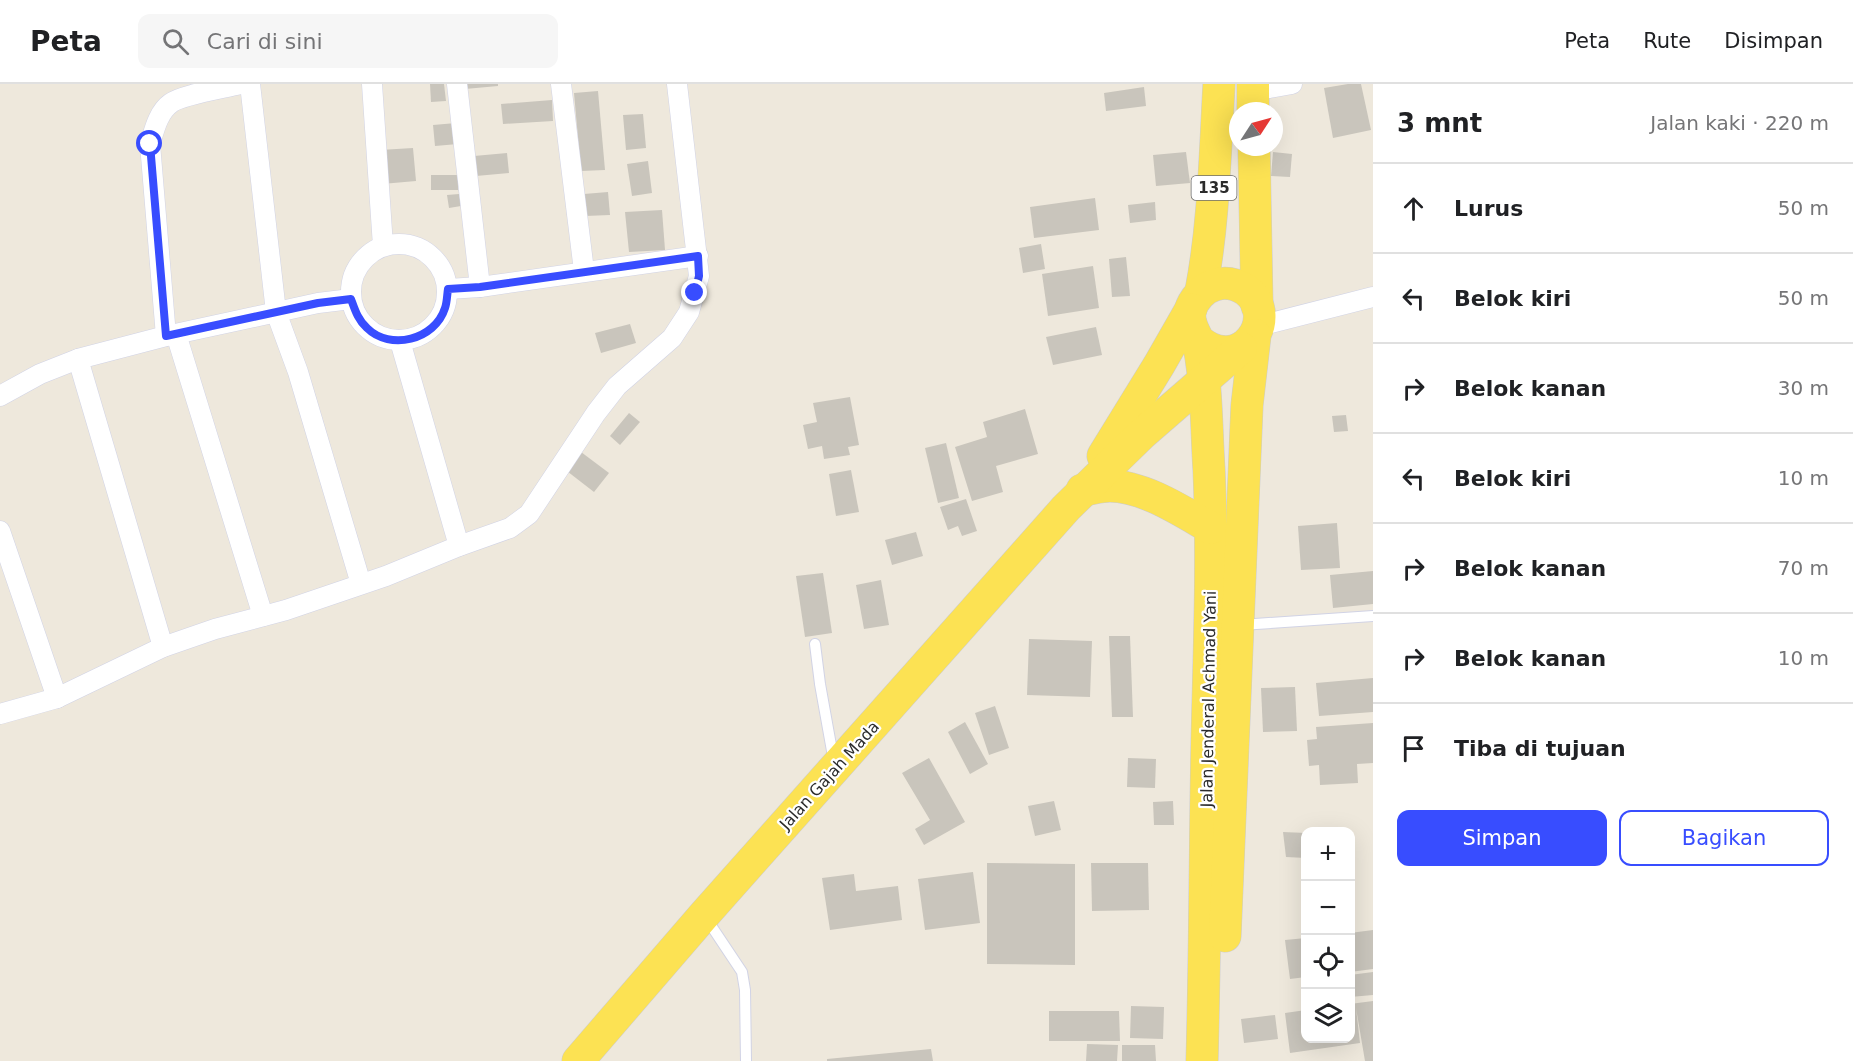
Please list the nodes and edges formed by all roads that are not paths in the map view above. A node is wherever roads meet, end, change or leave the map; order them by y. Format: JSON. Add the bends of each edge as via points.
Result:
{"nodes":[{"id":1,"x":240,"y":84,"type":"edge"},
{"id":2,"x":250,"y":84,"type":"edge"},
{"id":3,"x":372,"y":84,"type":"edge"},
{"id":4,"x":457,"y":84,"type":"edge"},
{"id":5,"x":561,"y":84,"type":"edge"},
{"id":6,"x":677,"y":84,"type":"edge"},
{"id":7,"x":1219,"y":84,"type":"edge"},
{"id":8,"x":1292,"y":84,"type":"edge"},
{"id":9,"x":1253,"y":95,"type":"edge"},
{"id":10,"x":1254,"y":156,"type":"edge"},
{"id":11,"x":383,"y":246,"type":"junction"},
{"id":12,"x":698,"y":256,"type":"junction"},
{"id":13,"x":584,"y":271,"type":"junction"},
{"id":14,"x":480,"y":287,"type":"junction"},
{"id":15,"x":448,"y":289,"type":"junction"},
{"id":16,"x":1373,"y":297,"type":"edge"},
{"id":17,"x":351,"y":299,"type":"junction"},
{"id":18,"x":276,"y":312,"type":"junction"},
{"id":19,"x":1196,"y":313,"type":"junction"},
{"id":20,"x":1253,"y":329,"type":"junction"},
{"id":21,"x":171,"y":335,"type":"junction"},
{"id":22,"x":400,"y":341,"type":"junction"},
{"id":23,"x":78,"y":359,"type":"junction"},
{"id":24,"x":1204,"y":380,"type":"junction"},
{"id":25,"x":0,"y":396,"type":"edge"},
{"id":26,"x":1082,"y":490,"type":"junction"},
{"id":27,"x":1211,"y":528,"type":"junction"},
{"id":28,"x":0,"y":531,"type":"edge"},
{"id":29,"x":459,"y":546,"type":"junction"},
{"id":30,"x":361,"y":584,"type":"junction"},
{"id":31,"x":263,"y":616,"type":"junction"},
{"id":32,"x":1373,"y":616,"type":"edge"},
{"id":33,"x":1238,"y":625,"type":"junction"},
{"id":34,"x":815,"y":644,"type":"dead end"},
{"id":35,"x":163,"y":647,"type":"junction"},
{"id":36,"x":57,"y":698,"type":"junction"},
{"id":37,"x":0,"y":714,"type":"edge"},
{"id":38,"x":835,"y":768,"type":"junction"},
{"id":39,"x":704,"y":915,"type":"junction"},
{"id":40,"x":578,"y":1061,"type":"edge"},
{"id":41,"x":746,"y":1061,"type":"edge"},
{"id":42,"x":1202,"y":1061,"type":"edge"},
{"id":43,"x":1220,"y":1061,"type":"edge"}],
"edges":[{"from":1,"to":21,"type":"street","via":[[171,102],[159,118],[150,144]]},
{"from":2,"to":18,"type":"street"},
{"from":3,"to":11,"type":"street"},
{"from":4,"to":14,"type":"street"},
{"from":5,"to":13,"type":"street"},
{"from":6,"to":12,"type":"street"},
{"from":7,"to":19,"type":"main road","name":"Jalan Jenderal Achmad Yani","number":"135","via":[[1213,205]]},
{"from":8,"to":9,"type":"street"},
{"from":10,"to":20,"type":"main road","number":"135"},
{"from":11,"to":15,"type":"street","via":[[405,243],[426,251],[441,268]]},
{"from":11,"to":17,"type":"street","via":[[368,254],[357,267],[351,282]]},
{"from":12,"to":13,"type":"street"},
{"from":12,"to":29,"type":"street","via":[[699,276],[689,312],[672,338],[617,386],[529,514],[510,528]]},
{"from":13,"to":14,"type":"street"},
{"from":14,"to":15,"type":"street"},
{"from":15,"to":22,"type":"street","via":[[445,309],[435,325],[419,337]]},
{"from":16,"to":20,"type":"street"},
{"from":17,"to":18,"type":"street"},
{"from":17,"to":22,"type":"street","via":[[368,329],[383,338]]},
{"from":18,"to":21,"type":"street"},
{"from":18,"to":30,"type":"street","via":[[298,372]]},
{"from":19,"to":20,"type":"main road","via":[[1206,347],[1217,352],[1230,352]]},
{"from":19,"to":20,"type":"main road","via":[[1213,285],[1239,286],[1251,294]]},
{"from":19,"to":24,"type":"main road","name":"Jalan Jenderal Achmad Yani"},
{"from":19,"to":26,"type":"main road"},
{"from":20,"to":24,"type":"main road"},
{"from":20,"to":33,"type":"main road"},
{"from":21,"to":23,"type":"street"},
{"from":21,"to":31,"type":"street"},
{"from":22,"to":29,"type":"street"},
{"from":23,"to":25,"type":"street"},
{"from":23,"to":35,"type":"street"},
{"from":24,"to":26,"type":"main road"},
{"from":24,"to":27,"type":"main road","name":"Jalan Jenderal Achmad Yani"},
{"from":26,"to":27,"type":"main road","via":[[1111,486],[1131,489]]},
{"from":26,"to":38,"type":"main road","name":"Jalan Gajah Mada"},
{"from":27,"to":42,"type":"main road","name":"Jalan Jenderal Achmad Yani"},
{"from":28,"to":36,"type":"street"},
{"from":29,"to":30,"type":"street"},
{"from":30,"to":31,"type":"street"},
{"from":31,"to":35,"type":"street"},
{"from":32,"to":33,"type":"lane"},
{"from":33,"to":43,"type":"main road"},
{"from":34,"to":38,"type":"lane"},
{"from":35,"to":36,"type":"street"},
{"from":36,"to":37,"type":"street"},
{"from":38,"to":39,"type":"main road","name":"Jalan Gajah Mada"},
{"from":39,"to":40,"type":"main road","name":"Jalan Gajah Mada"},
{"from":39,"to":41,"type":"lane","via":[[742,972],[746,990]]}]}
